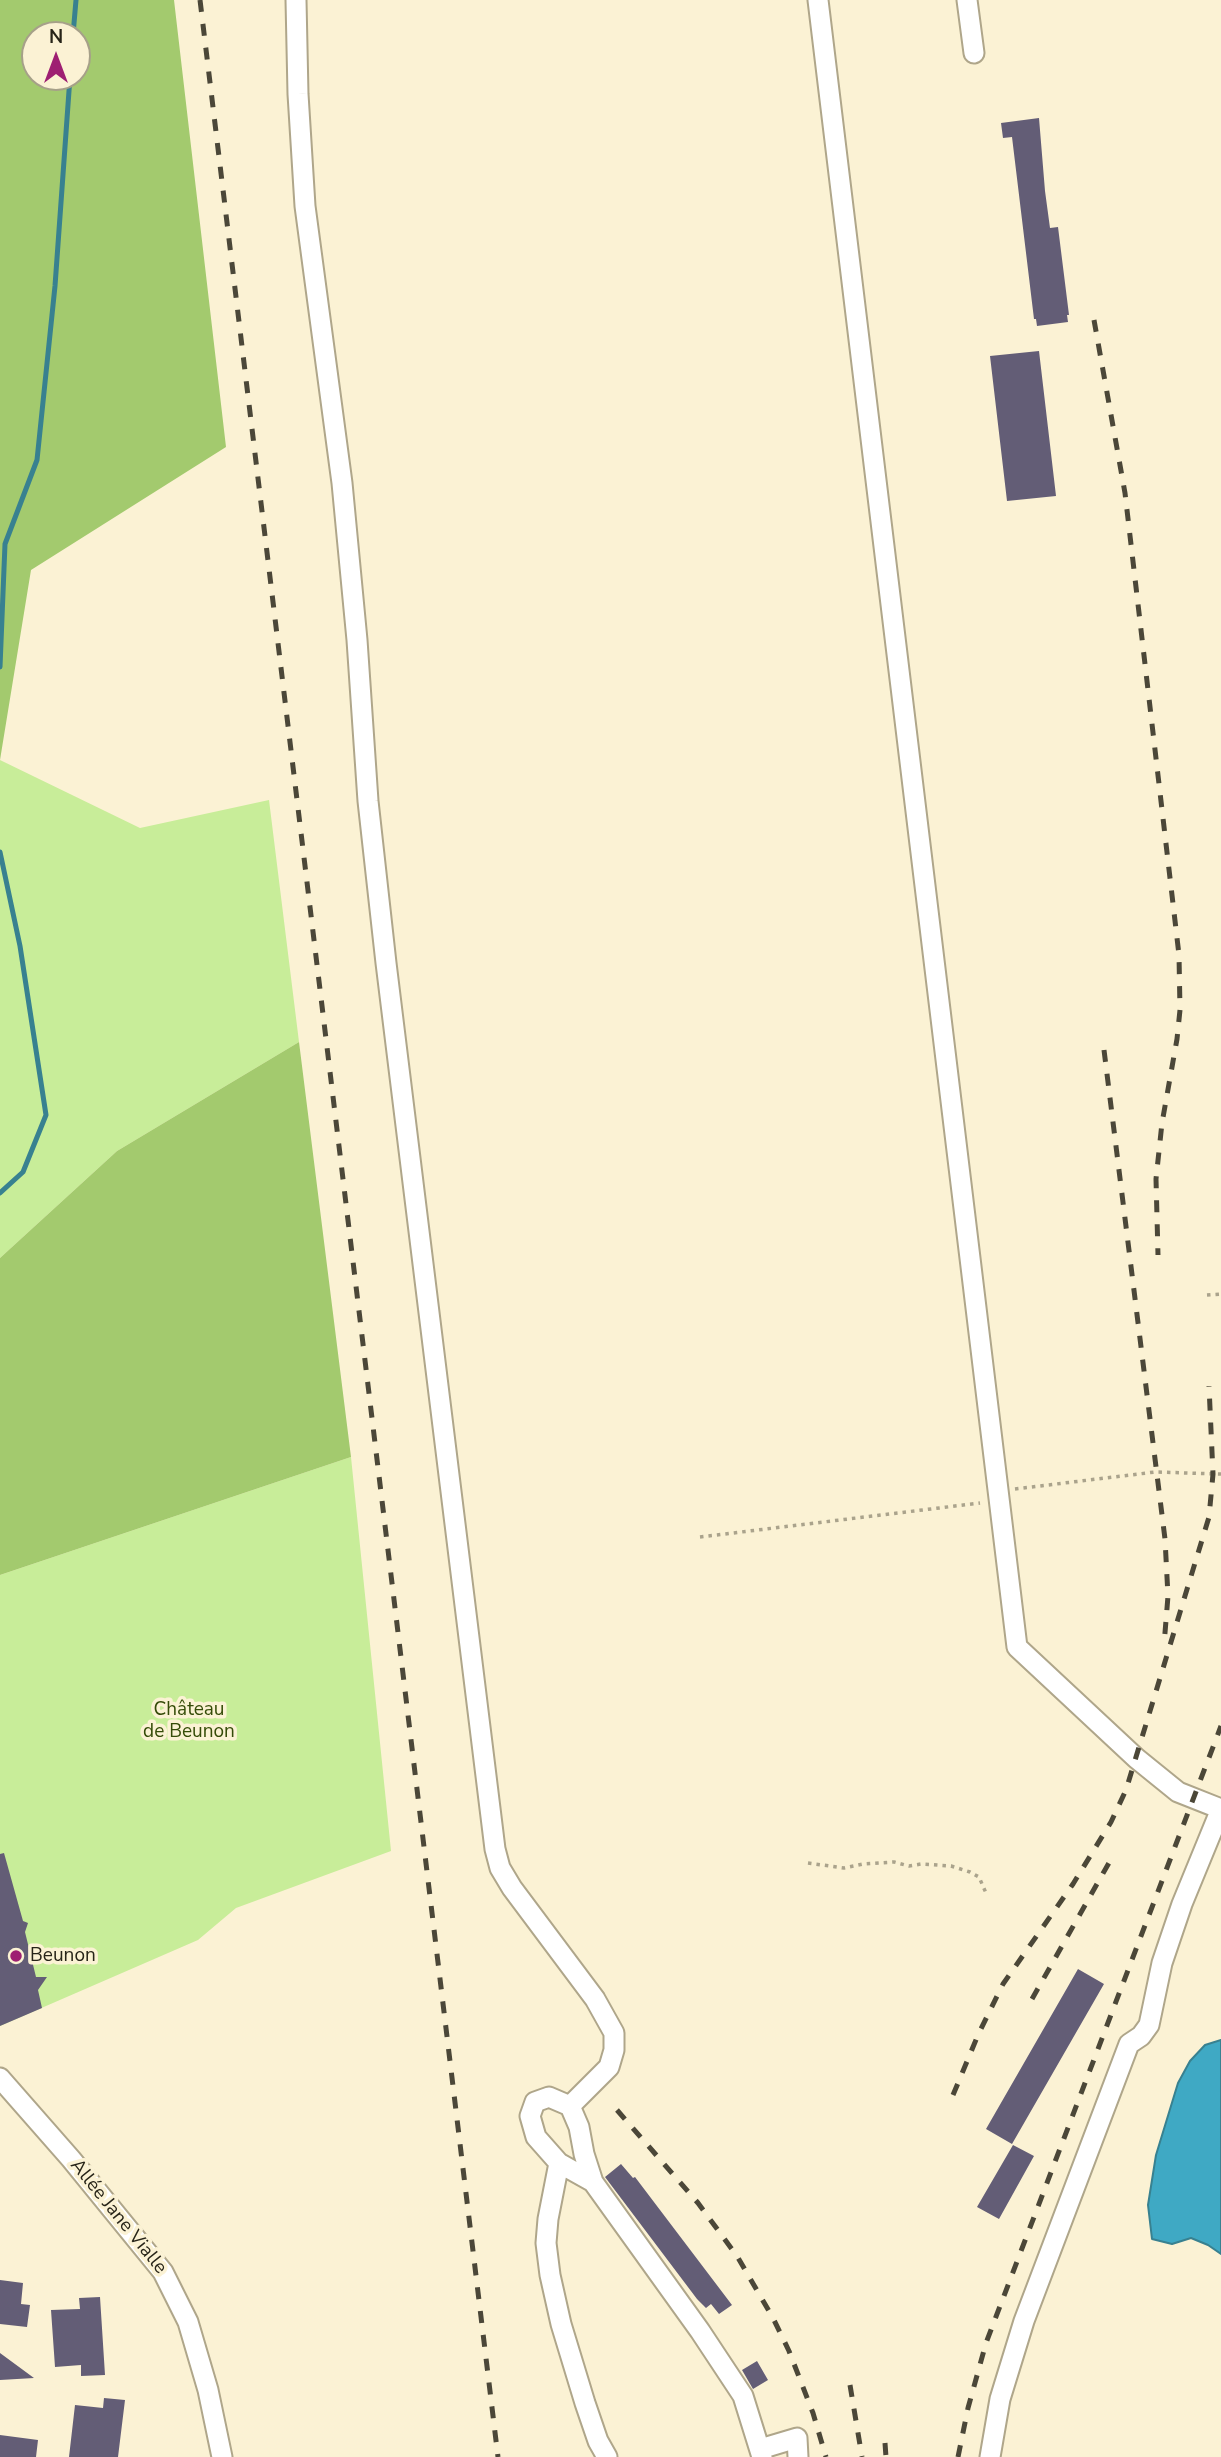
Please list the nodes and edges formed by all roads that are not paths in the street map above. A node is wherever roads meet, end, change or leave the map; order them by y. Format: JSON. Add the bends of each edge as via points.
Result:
{"nodes":[{"id":1,"x":296,"y":0,"type":"edge"},
{"id":2,"x":818,"y":0,"type":"edge"},
{"id":3,"x":967,"y":0,"type":"edge"},
{"id":4,"x":974,"y":53,"type":"dead end"},
{"id":5,"x":1221,"y":1809,"type":"edge"},
{"id":6,"x":0,"y":2078,"type":"edge"},
{"id":7,"x":570,"y":2106,"type":"junction"},
{"id":8,"x":559,"y":2163,"type":"junction"},
{"id":9,"x":593,"y":2182,"type":"junction"},
{"id":10,"x":761,"y":2453,"type":"edge"},
{"id":11,"x":222,"y":2457,"type":"edge"},
{"id":12,"x":607,"y":2457,"type":"edge"},
{"id":13,"x":798,"y":2457,"type":"edge"},
{"id":14,"x":990,"y":2457,"type":"edge"}],
"edges":[{"from":1,"to":7,"type":"street","via":[[305,206],[342,483],[368,802],[495,1849],[512,1888],[595,1999],[614,2034],[609,2067]]},
{"from":2,"to":5,"type":"street","via":[[1017,1647],[1178,1792]]},
{"from":3,"to":4,"type":"street"},
{"from":5,"to":14,"type":"street","via":[[1166,1951],[1149,2025],[1129,2044],[1024,2321],[1000,2399]]},
{"from":6,"to":11,"type":"street","name":"Allée Jane Vialle","via":[[163,2272],[188,2322]]},
{"from":7,"to":8,"type":"street","via":[[549,2097],[535,2102],[530,2116],[536,2137]]},
{"from":7,"to":9,"type":"street"},
{"from":8,"to":9,"type":"street"},
{"from":8,"to":12,"type":"street","via":[[546,2243],[550,2275],[585,2403]]},
{"from":9,"to":10,"type":"street","via":[[743,2396]]},
{"from":10,"to":13,"type":"street","via":[[797,2438]]}]}
